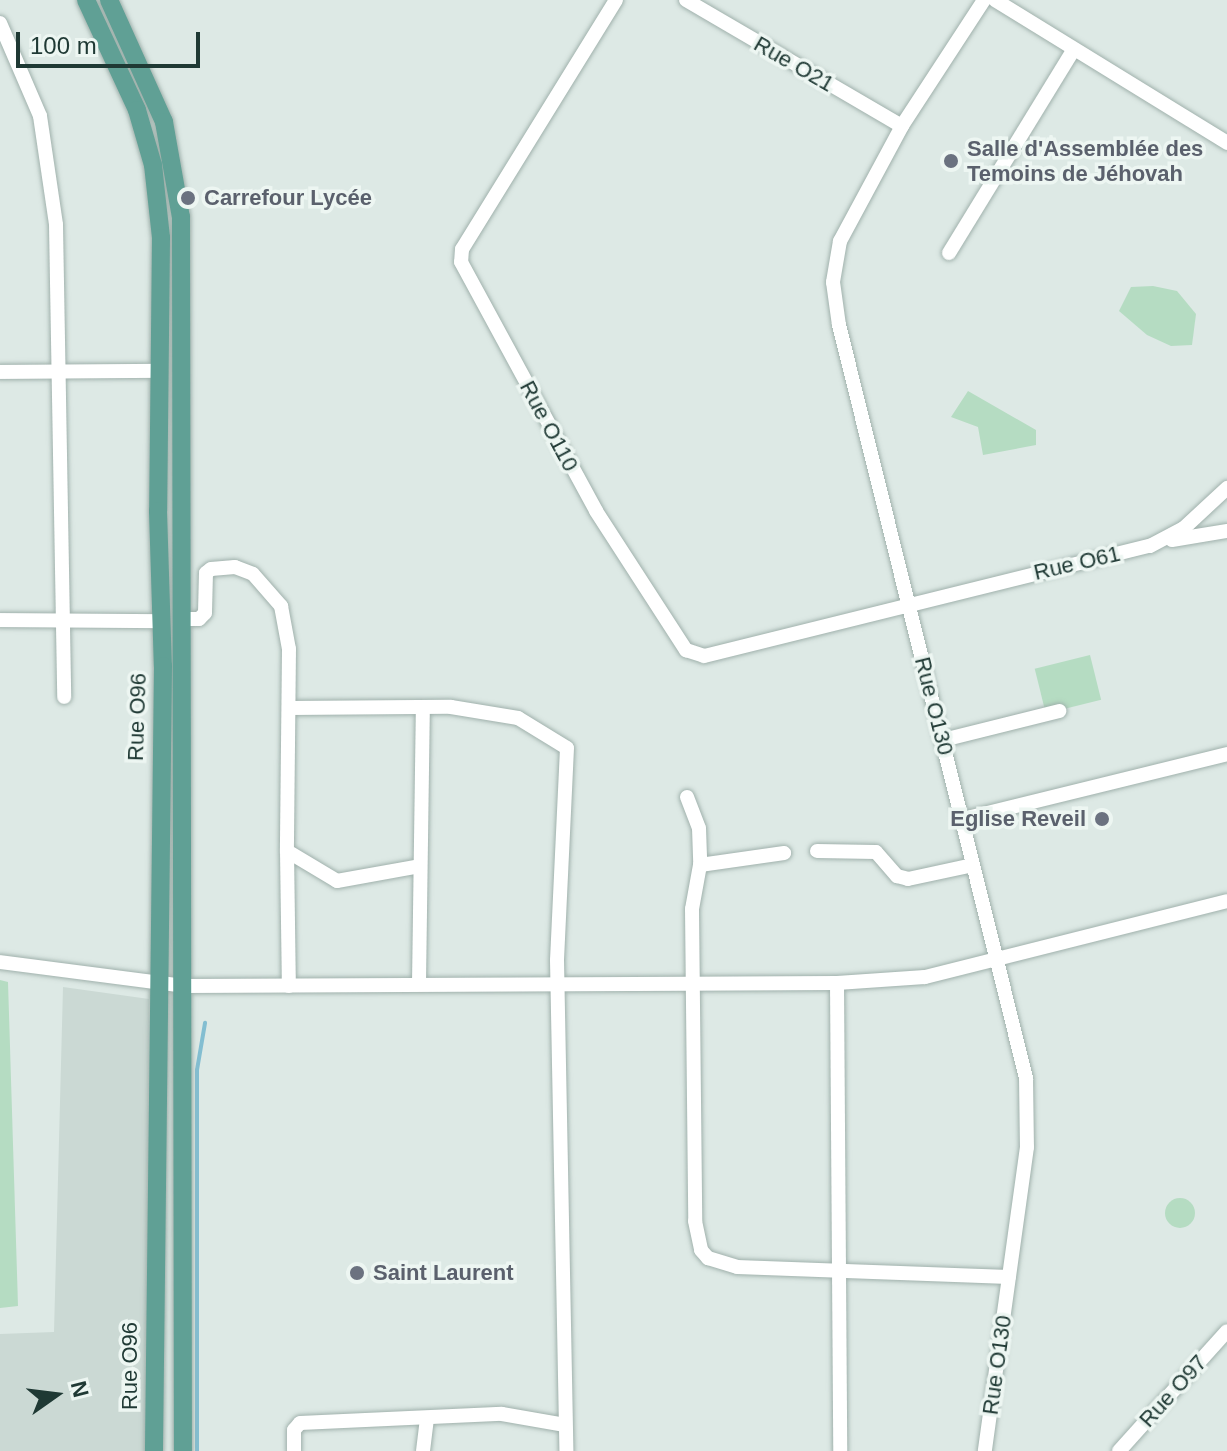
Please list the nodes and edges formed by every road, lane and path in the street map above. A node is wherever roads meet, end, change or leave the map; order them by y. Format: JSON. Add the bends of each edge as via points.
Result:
{"nodes":[{"id":1,"x":86,"y":0,"type":"edge"},
{"id":2,"x":109,"y":0,"type":"edge"},
{"id":3,"x":616,"y":0,"type":"edge"},
{"id":4,"x":686,"y":0,"type":"edge"},
{"id":5,"x":984,"y":0,"type":"edge"},
{"id":6,"x":995,"y":0,"type":"edge"},
{"id":7,"x":0,"y":23,"type":"edge"},
{"id":8,"x":1074,"y":49,"type":"junction"},
{"id":9,"x":902,"y":126,"type":"junction"},
{"id":10,"x":1227,"y":143,"type":"edge"},
{"id":11,"x":949,"y":253,"type":"dead end"},
{"id":12,"x":161,"y":371,"type":"junction"},
{"id":13,"x":0,"y":372,"type":"edge"},
{"id":14,"x":58,"y":372,"type":"junction"},
{"id":15,"x":1227,"y":488,"type":"edge"},
{"id":16,"x":1227,"y":531,"type":"edge"},
{"id":17,"x":1163,"y":541,"type":"junction"},
{"id":18,"x":908,"y":604,"type":"junction"},
{"id":19,"x":181,"y":619,"type":"junction"},
{"id":20,"x":0,"y":620,"type":"edge"},
{"id":21,"x":63,"y":620,"type":"junction"},
{"id":22,"x":162,"y":621,"type":"junction"},
{"id":23,"x":64,"y":697,"type":"dead end"},
{"id":24,"x":289,"y":708,"type":"junction"},
{"id":25,"x":423,"y":709,"type":"junction"},
{"id":26,"x":1059,"y":711,"type":"dead end"},
{"id":27,"x":943,"y":740,"type":"junction"},
{"id":28,"x":1227,"y":754,"type":"edge"},
{"id":29,"x":687,"y":797,"type":"dead end"},
{"id":30,"x":963,"y":819,"type":"junction"},
{"id":31,"x":287,"y":851,"type":"junction"},
{"id":32,"x":817,"y":851,"type":"dead end"},
{"id":33,"x":784,"y":853,"type":"dead end"},
{"id":34,"x":700,"y":865,"type":"junction"},
{"id":35,"x":973,"y":865,"type":"junction"},
{"id":36,"x":420,"y":866,"type":"junction"},
{"id":37,"x":1227,"y":901,"type":"edge"},
{"id":38,"x":997,"y":960,"type":"junction"},
{"id":39,"x":0,"y":962,"type":"edge"},
{"id":40,"x":837,"y":983,"type":"junction"},
{"id":41,"x":419,"y":984,"type":"junction"},
{"id":42,"x":159,"y":985,"type":"junction"},
{"id":43,"x":184,"y":986,"type":"junction"},
{"id":44,"x":289,"y":986,"type":"junction"},
{"id":45,"x":560,"y":986,"type":"junction"},
{"id":46,"x":694,"y":986,"type":"junction"},
{"id":47,"x":839,"y":1273,"type":"junction"},
{"id":48,"x":1009,"y":1277,"type":"junction"},
{"id":49,"x":1227,"y":1331,"type":"edge"},
{"id":50,"x":427,"y":1418,"type":"junction"},
{"id":51,"x":565,"y":1425,"type":"junction"},
{"id":52,"x":154,"y":1451,"type":"edge"},
{"id":53,"x":183,"y":1451,"type":"edge"},
{"id":54,"x":294,"y":1451,"type":"edge"},
{"id":55,"x":423,"y":1451,"type":"edge"},
{"id":56,"x":566,"y":1451,"type":"edge"},
{"id":57,"x":840,"y":1451,"type":"edge"},
{"id":58,"x":985,"y":1451,"type":"edge"},
{"id":59,"x":1119,"y":1451,"type":"edge"}],
"edges":[{"from":1,"to":12,"type":"main road","name":"Rue O96","via":[[137,110],[153,165],[161,238]]},
{"from":2,"to":19,"type":"main road","name":"Rue O96","via":[[164,122],[181,217]]},
{"from":3,"to":18,"type":"street","name":"Rue O110","via":[[462,249],[462,271],[596,511],[686,650],[704,656]]},
{"from":4,"to":9,"type":"street","name":"Rue O21"},
{"from":5,"to":9,"type":"street","name":"Rue O130"},
{"from":6,"to":8,"type":"street"},
{"from":7,"to":14,"type":"street","via":[[26,75],[43,132],[56,225]]},
{"from":8,"to":10,"type":"street"},
{"from":8,"to":11,"type":"street"},
{"from":9,"to":18,"type":"street","name":"Rue O130","via":[[840,241],[833,282]]},
{"from":12,"to":14,"type":"street"},
{"from":12,"to":22,"type":"main road","name":"Rue O96"},
{"from":13,"to":14,"type":"street"},
{"from":14,"to":21,"type":"street"},
{"from":15,"to":17,"type":"street","name":"Rue O61"},
{"from":16,"to":17,"type":"street"},
{"from":17,"to":18,"type":"street","name":"Rue O61"},
{"from":18,"to":27,"type":"street","name":"Rue O130"},
{"from":19,"to":24,"type":"street","via":[[199,619],[205,613],[206,573],[211,569],[235,567],[253,574],[281,606],[285,620]]},
{"from":19,"to":43,"type":"main road","name":"Rue O96"},
{"from":20,"to":21,"type":"street"},
{"from":21,"to":22,"type":"street"},
{"from":21,"to":23,"type":"street"},
{"from":22,"to":42,"type":"main road","name":"Rue O96"},
{"from":24,"to":25,"type":"street"},
{"from":24,"to":31,"type":"street"},
{"from":25,"to":36,"type":"street"},
{"from":25,"to":45,"type":"street","via":[[451,707],[515,717],[567,748]]},
{"from":26,"to":27,"type":"street"},
{"from":27,"to":30,"type":"street","name":"Rue O130"},
{"from":28,"to":30,"type":"street"},
{"from":29,"to":34,"type":"street","via":[[699,828]]},
{"from":30,"to":35,"type":"street","name":"Rue O130"},
{"from":31,"to":36,"type":"street","via":[[337,881]]},
{"from":31,"to":44,"type":"street"},
{"from":32,"to":35,"type":"street","via":[[876,852],[897,876],[908,879]]},
{"from":33,"to":34,"type":"street"},
{"from":34,"to":46,"type":"street","via":[[692,909]]},
{"from":35,"to":38,"type":"street","name":"Rue O130"},
{"from":36,"to":41,"type":"street"},
{"from":37,"to":38,"type":"street"},
{"from":38,"to":40,"type":"street","via":[[925,977]]},
{"from":38,"to":48,"type":"street","name":"Rue O130","via":[[1023,1063],[1029,1113]]},
{"from":39,"to":42,"type":"street"},
{"from":40,"to":46,"type":"street"},
{"from":40,"to":47,"type":"street"},
{"from":41,"to":44,"type":"street"},
{"from":41,"to":45,"type":"street"},
{"from":42,"to":43,"type":"street"},
{"from":42,"to":52,"type":"main road","name":"Rue O96"},
{"from":43,"to":44,"type":"street"},
{"from":43,"to":53,"type":"main road","name":"Rue O96"},
{"from":45,"to":46,"type":"street"},
{"from":45,"to":51,"type":"street"},
{"from":46,"to":47,"type":"street","via":[[695,1221],[701,1250],[708,1258],[737,1267]]},
{"from":47,"to":48,"type":"street"},
{"from":47,"to":57,"type":"street"},
{"from":48,"to":58,"type":"street","name":"Rue O130"},
{"from":49,"to":59,"type":"street","name":"Rue O97"},
{"from":50,"to":51,"type":"street","via":[[502,1414]]},
{"from":50,"to":54,"type":"street","via":[[300,1423],[294,1430]]},
{"from":50,"to":55,"type":"street"},
{"from":51,"to":56,"type":"street"}]}
